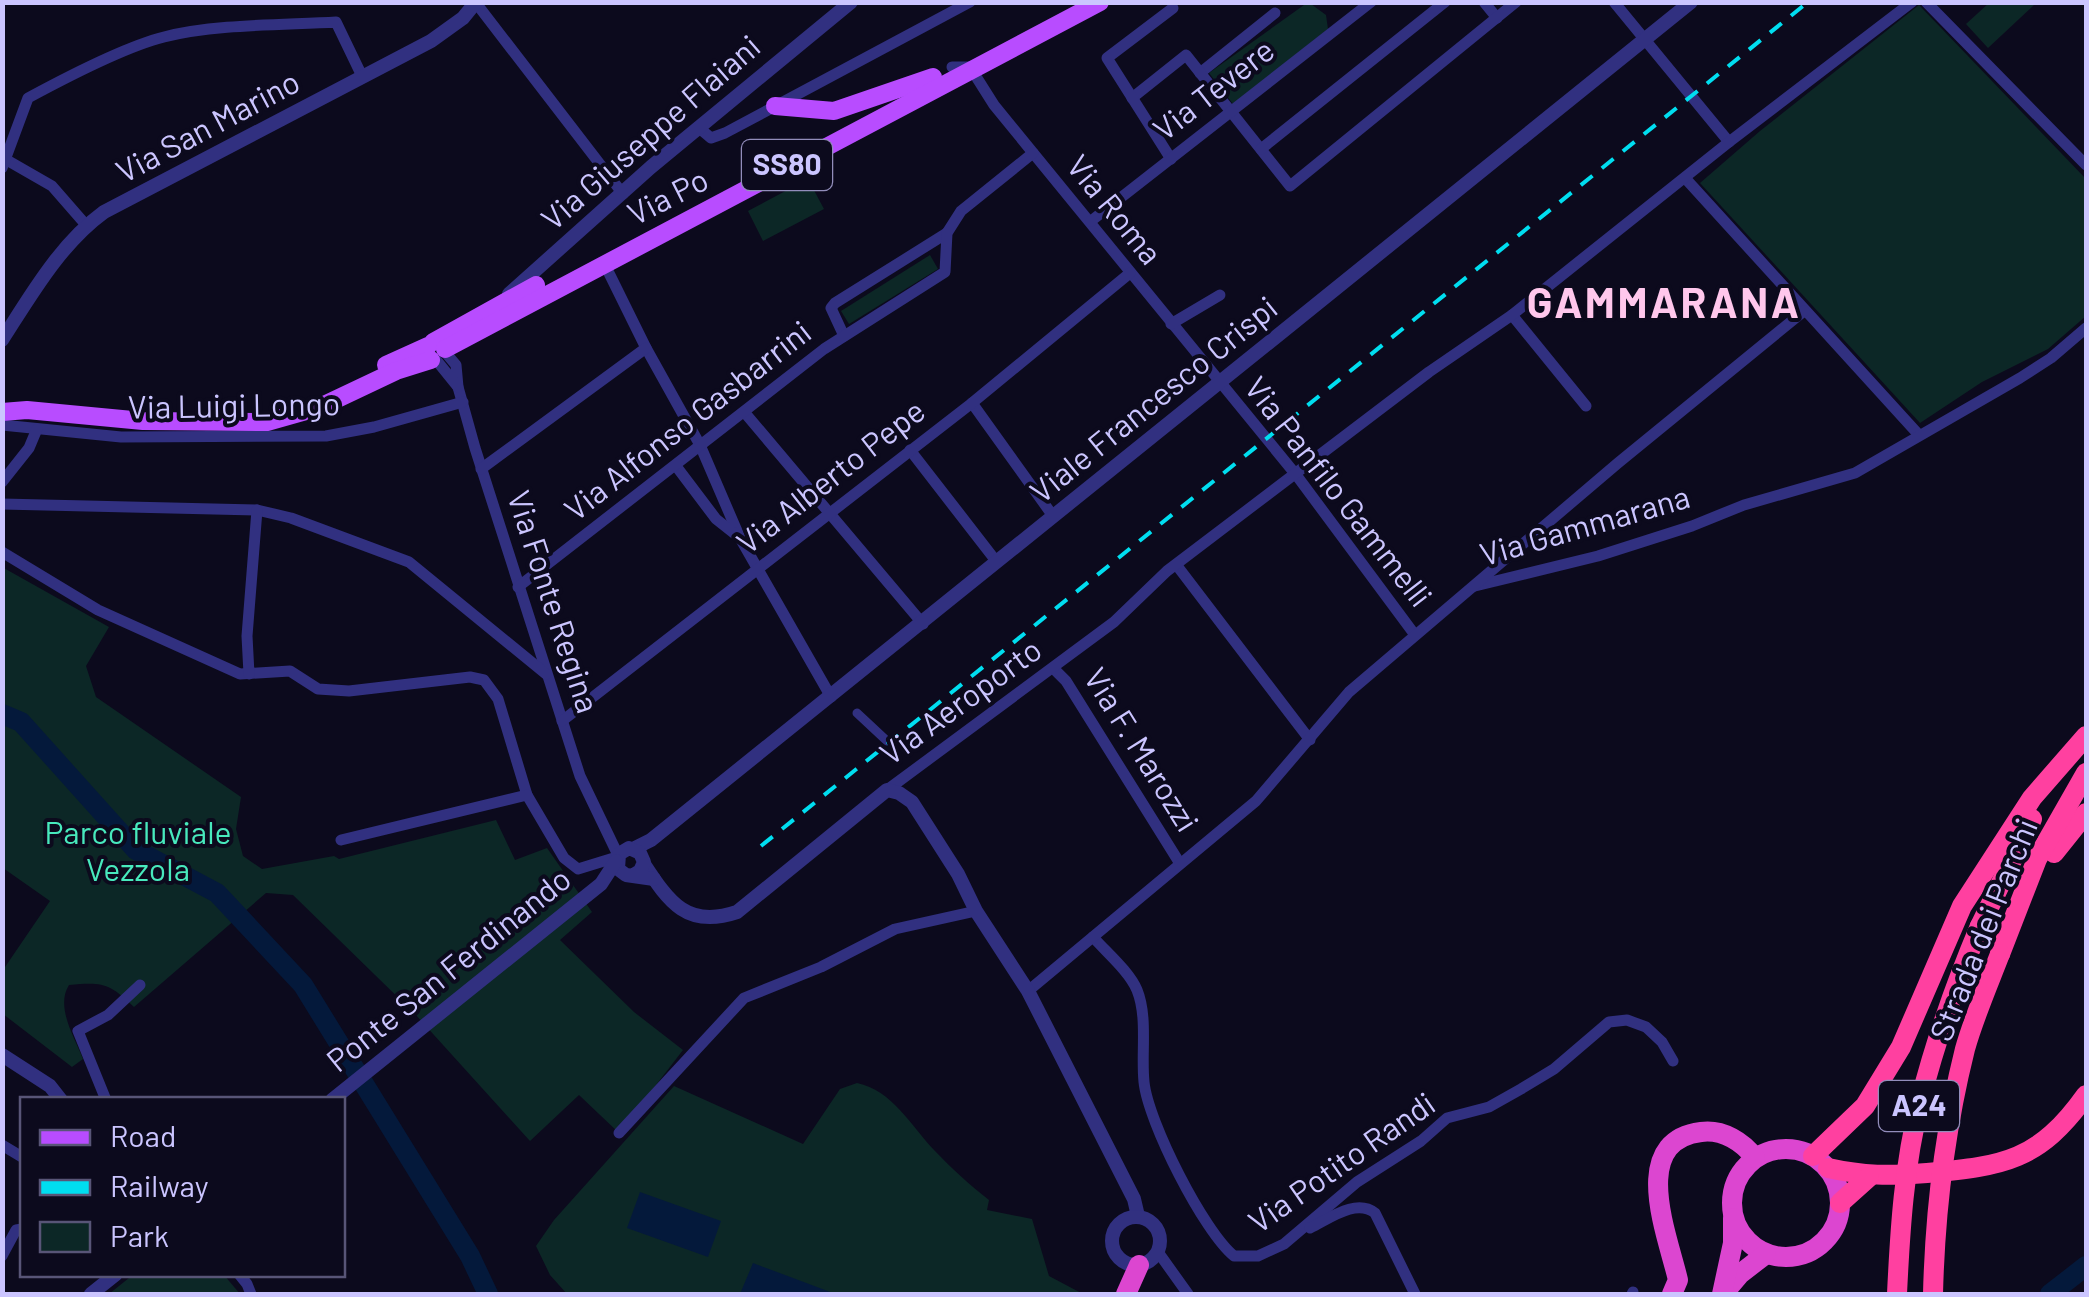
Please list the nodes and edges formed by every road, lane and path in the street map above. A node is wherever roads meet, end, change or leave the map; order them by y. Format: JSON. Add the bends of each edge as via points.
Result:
{"nodes":[{"id":1,"x":851,"y":2,"type":"edge"},
{"id":2,"x":970,"y":2,"type":"edge"},
{"id":3,"x":1079,"y":2,"type":"edge"},
{"id":4,"x":1100,"y":2,"type":"edge"},
{"id":5,"x":1371,"y":2,"type":"edge"},
{"id":6,"x":1445,"y":2,"type":"edge"},
{"id":7,"x":1484,"y":2,"type":"edge"},
{"id":8,"x":1516,"y":2,"type":"edge"},
{"id":9,"x":1614,"y":2,"type":"edge"},
{"id":10,"x":1690,"y":2,"type":"edge"},
{"id":11,"x":1912,"y":2,"type":"edge"},
{"id":12,"x":1926,"y":2,"type":"edge"},
{"id":13,"x":476,"y":3,"type":"edge"},
{"id":14,"x":1173,"y":8,"type":"dead end"},
{"id":15,"x":1275,"y":13,"type":"dead end"},
{"id":16,"x":1497,"y":18,"type":"junction"},
{"id":17,"x":1645,"y":39,"type":"junction"},
{"id":18,"x":962,"y":68,"type":"junction"},
{"id":19,"x":1200,"y":72,"type":"junction"},
{"id":20,"x":362,"y":76,"type":"junction"},
{"id":21,"x":1132,"y":98,"type":"junction"},
{"id":22,"x":872,"y":103,"type":"junction"},
{"id":23,"x":776,"y":106,"type":"junction"},
{"id":24,"x":1231,"y":112,"type":"junction"},
{"id":25,"x":698,"y":128,"type":"junction"},
{"id":26,"x":1728,"y":142,"type":"junction"},
{"id":27,"x":1260,"y":149,"type":"junction"},
{"id":28,"x":1033,"y":153,"type":"junction"},
{"id":29,"x":1171,"y":158,"type":"junction"},
{"id":30,"x":4,"y":164,"type":"edge"},
{"id":31,"x":2086,"y":165,"type":"edge"},
{"id":32,"x":786,"y":166,"type":"junction"},
{"id":33,"x":1685,"y":178,"type":"junction"},
{"id":34,"x":623,"y":194,"type":"junction"},
{"id":35,"x":1091,"y":221,"type":"junction"},
{"id":36,"x":86,"y":225,"type":"junction"},
{"id":37,"x":947,"y":233,"type":"junction"},
{"id":38,"x":604,"y":262,"type":"junction"},
{"id":39,"x":537,"y":272,"type":"junction"},
{"id":40,"x":1130,"y":273,"type":"junction"},
{"id":41,"x":528,"y":290,"type":"junction"},
{"id":42,"x":1220,"y":295,"type":"dead end"},
{"id":43,"x":1804,"y":311,"type":"junction"},
{"id":44,"x":493,"y":314,"type":"junction"},
{"id":45,"x":1512,"y":315,"type":"junction"},
{"id":46,"x":1170,"y":324,"type":"junction"},
{"id":47,"x":2086,"y":328,"type":"edge"},
{"id":48,"x":844,"y":336,"type":"junction"},
{"id":49,"x":2,"y":340,"type":"edge"},
{"id":50,"x":646,"y":348,"type":"junction"},
{"id":51,"x":437,"y":352,"type":"junction"},
{"id":52,"x":1218,"y":383,"type":"junction"},
{"id":53,"x":2,"y":400,"type":"edge"},
{"id":54,"x":463,"y":402,"type":"junction"},
{"id":55,"x":972,"y":403,"type":"junction"},
{"id":56,"x":1586,"y":406,"type":"dead end"},
{"id":57,"x":27,"y":410,"type":"junction"},
{"id":58,"x":2,"y":412,"type":"edge"},
{"id":59,"x":745,"y":413,"type":"junction"},
{"id":60,"x":2,"y":424,"type":"edge"},
{"id":61,"x":37,"y":429,"type":"junction"},
{"id":62,"x":1919,"y":435,"type":"junction"},
{"id":63,"x":700,"y":446,"type":"junction"},
{"id":64,"x":910,"y":450,"type":"junction"},
{"id":65,"x":676,"y":466,"type":"junction"},
{"id":66,"x":481,"y":470,"type":"junction"},
{"id":67,"x":1297,"y":476,"type":"junction"},
{"id":68,"x":2,"y":482,"type":"edge"},
{"id":69,"x":4,"y":504,"type":"edge"},
{"id":70,"x":257,"y":510,"type":"junction"},
{"id":71,"x":828,"y":515,"type":"junction"},
{"id":72,"x":1053,"y":516,"type":"junction"},
{"id":73,"x":740,"y":538,"type":"junction"},
{"id":74,"x":2,"y":552,"type":"edge"},
{"id":75,"x":996,"y":561,"type":"junction"},
{"id":76,"x":1178,"y":566,"type":"junction"},
{"id":77,"x":758,"y":568,"type":"junction"},
{"id":78,"x":518,"y":587,"type":"junction"},
{"id":79,"x":1471,"y":587,"type":"junction"},
{"id":80,"x":923,"y":624,"type":"junction"},
{"id":81,"x":1415,"y":635,"type":"junction"},
{"id":82,"x":1054,"y":668,"type":"junction"},
{"id":83,"x":249,"y":674,"type":"junction"},
{"id":84,"x":546,"y":674,"type":"junction"},
{"id":85,"x":832,"y":696,"type":"junction"},
{"id":86,"x":857,"y":713,"type":"dead end"},
{"id":87,"x":562,"y":722,"type":"junction"},
{"id":88,"x":2086,"y":737,"type":"edge"},
{"id":89,"x":1310,"y":740,"type":"junction"},
{"id":90,"x":887,"y":741,"type":"dead end"},
{"id":91,"x":2086,"y":772,"type":"edge"},
{"id":92,"x":887,"y":790,"type":"junction"},
{"id":93,"x":527,"y":795,"type":"junction"},
{"id":94,"x":2086,"y":812,"type":"edge"},
{"id":95,"x":342,"y":840,"type":"dead end"},
{"id":96,"x":628,"y":860,"type":"junction"},
{"id":97,"x":1179,"y":862,"type":"junction"},
{"id":98,"x":976,"y":911,"type":"junction"},
{"id":99,"x":1093,"y":937,"type":"junction"},
{"id":100,"x":2002,"y":948,"type":"junction"},
{"id":101,"x":140,"y":985,"type":"dead end"},
{"id":102,"x":1028,"y":991,"type":"junction"},
{"id":103,"x":2,"y":1054,"type":"edge"},
{"id":104,"x":1673,"y":1062,"type":"dead end"},
{"id":105,"x":2086,"y":1094,"type":"edge"},
{"id":106,"x":59,"y":1097,"type":"edge"},
{"id":107,"x":105,"y":1097,"type":"edge"},
{"id":108,"x":336,"y":1097,"type":"edge"},
{"id":109,"x":619,"y":1134,"type":"dead end"},
{"id":110,"x":1756,"y":1158,"type":"junction"},
{"id":111,"x":1820,"y":1162,"type":"junction"},
{"id":112,"x":1869,"y":1177,"type":"junction"},
{"id":113,"x":1840,"y":1203,"type":"junction"},
{"id":114,"x":1138,"y":1216,"type":"junction"},
{"id":115,"x":1733,"y":1216,"type":"junction"},
{"id":116,"x":20,"y":1229,"type":"edge"},
{"id":117,"x":1298,"y":1235,"type":"junction"},
{"id":118,"x":1158,"y":1252,"type":"junction"},
{"id":119,"x":1766,"y":1254,"type":"junction"},
{"id":120,"x":2,"y":1256,"type":"edge"},
{"id":121,"x":1139,"y":1266,"type":"junction"},
{"id":122,"x":112,"y":1277,"type":"edge"},
{"id":123,"x":91,"y":1294,"type":"edge"},
{"id":124,"x":1126,"y":1294,"type":"edge"},
{"id":125,"x":1188,"y":1294,"type":"edge"},
{"id":126,"x":1414,"y":1294,"type":"edge"},
{"id":127,"x":1672,"y":1294,"type":"edge"},
{"id":128,"x":1722,"y":1294,"type":"edge"},
{"id":129,"x":1897,"y":1294,"type":"edge"},
{"id":130,"x":1933,"y":1294,"type":"edge"}],
"edges":[{"from":1,"to":25,"type":"street","name":"Via Giuseppe Flaiani"},
{"from":2,"to":23,"type":"street"},
{"from":3,"to":18,"type":"main road"},
{"from":4,"to":18,"type":"main road","name":"Via Po","number":"SS80"},
{"from":5,"to":24,"type":"street","name":"Via Tevere"},
{"from":6,"to":27,"type":"street"},
{"from":7,"to":16,"type":"street"},
{"from":8,"to":16,"type":"street"},
{"from":9,"to":17,"type":"street"},
{"from":10,"to":17,"type":"street","name":"Viale Francesco Crispi"},
{"from":11,"to":26,"type":"street","name":"Via Aeroporto"},
{"from":12,"to":31,"type":"street"},
{"from":13,"to":20,"type":"street","name":"Via San Marino","via":[[431,41]]},
{"from":13,"to":34,"type":"street"},
{"from":14,"to":21,"type":"street","via":[[1106,58]]},
{"from":15,"to":19,"type":"street"},
{"from":16,"to":27,"type":"street","via":[[1290,186]]},
{"from":17,"to":26,"type":"street"},
{"from":17,"to":52,"type":"street","name":"Viale Francesco Crispi"},
{"from":18,"to":22,"type":"main road","name":"Via Po","number":"SS80"},
{"from":18,"to":28,"type":"street","name":"Via Roma"},
{"from":18,"to":32,"type":"main road","name":"Via Po","number":"SS80"},
{"from":19,"to":21,"type":"street","via":[[1186,56]]},
{"from":19,"to":24,"type":"street"},
{"from":20,"to":30,"type":"street","via":[[336,22],[164,37],[28,98]]},
{"from":20,"to":36,"type":"street","name":"Via San Marino"},
{"from":21,"to":29,"type":"street"},
{"from":22,"to":23,"type":"main road","via":[[834,110]]},
{"from":22,"to":32,"type":"main road","via":[[873,114]]},
{"from":22,"to":41,"type":"main road","name":"Via Po","number":"SS80","via":[[714,196]]},
{"from":23,"to":25,"type":"street","via":[[711,138]]},
{"from":24,"to":27,"type":"street"},
{"from":24,"to":29,"type":"street","name":"Via Tevere"},
{"from":25,"to":34,"type":"street","name":"Via Giuseppe Flaiani"},
{"from":26,"to":33,"type":"street","name":"Via Aeroporto"},
{"from":28,"to":35,"type":"street","name":"Via Roma"},
{"from":28,"to":37,"type":"street","name":"Via Alfonso Gasbarrini","via":[[960,210]]},
{"from":29,"to":35,"type":"street","name":"Via Tevere"},
{"from":30,"to":36,"type":"street","via":[[52,186]]},
{"from":32,"to":38,"type":"main road","name":"Via Po","number":"SS80"},
{"from":33,"to":43,"type":"street"},
{"from":33,"to":45,"type":"street","name":"Via Aeroporto"},
{"from":34,"to":39,"type":"street","name":"Via Giuseppe Flaiani"},
{"from":35,"to":40,"type":"street","name":"Via Roma"},
{"from":36,"to":49,"type":"street","name":"Via San Marino"},
{"from":37,"to":48,"type":"street","name":"Via Alfonso Gasbarrini","via":[[945,272]]},
{"from":37,"to":48,"type":"street","name":"Via Alfonso Gasbarrini","via":[[834,302]]},
{"from":38,"to":44,"type":"main road","name":"Via Po","number":"SS80"},
{"from":38,"to":50,"type":"street"},
{"from":39,"to":41,"type":"street","name":"Via Giuseppe Flaiani"},
{"from":39,"to":44,"type":"street","name":"Via Giuseppe Flaiani"},
{"from":40,"to":46,"type":"street","name":"Via Roma"},
{"from":40,"to":55,"type":"street","name":"Via Alberto Pepe"},
{"from":41,"to":44,"type":"main road","number":"SS80"},
{"from":42,"to":46,"type":"street"},
{"from":43,"to":62,"type":"street"},
{"from":43,"to":79,"type":"street"},
{"from":44,"to":51,"type":"main road","name":"Via Giuseppe Flaiani","number":"SS80"},
{"from":45,"to":56,"type":"street"},
{"from":45,"to":67,"type":"street","name":"Via Aeroporto"},
{"from":46,"to":52,"type":"street","name":"Via Roma"},
{"from":47,"to":62,"type":"street","name":"Via Gammarana","via":[[2020,378]]},
{"from":48,"to":59,"type":"street","name":"Via Alfonso Gasbarrini"},
{"from":50,"to":63,"type":"street"},
{"from":50,"to":66,"type":"street"},
{"from":51,"to":54,"type":"street","name":"Via Fonte Regina"},
{"from":51,"to":57,"type":"main road","number":"SS80","via":[[252,420],[121,420]]},
{"from":52,"to":67,"type":"street","name":"Via Panfilo Gammelli"},
{"from":52,"to":72,"type":"street","name":"Viale Francesco Crispi"},
{"from":53,"to":57,"type":"main road","number":"SS80"},
{"from":54,"to":61,"type":"street","name":"Via Luigi Longo","via":[[326,436],[121,437]]},
{"from":54,"to":66,"type":"street","name":"Via Fonte Regina"},
{"from":55,"to":64,"type":"street","name":"Via Alberto Pepe"},
{"from":55,"to":72,"type":"street"},
{"from":57,"to":58,"type":"main road","number":"SS80"},
{"from":59,"to":63,"type":"street","name":"Via Alfonso Gasbarrini"},
{"from":59,"to":71,"type":"street"},
{"from":60,"to":61,"type":"street","name":"Via Luigi Longo"},
{"from":61,"to":68,"type":"street"},
{"from":62,"to":79,"type":"street","name":"Via Gammarana","via":[[1855,473],[1598,556]]},
{"from":63,"to":65,"type":"street","name":"Via Alfonso Gasbarrini"},
{"from":63,"to":73,"type":"street"},
{"from":64,"to":71,"type":"street","name":"Via Alberto Pepe"},
{"from":64,"to":75,"type":"street"},
{"from":65,"to":73,"type":"street","via":[[716,519]]},
{"from":65,"to":78,"type":"street","name":"Via Alfonso Gasbarrini"},
{"from":66,"to":78,"type":"street","name":"Via Fonte Regina"},
{"from":67,"to":76,"type":"street","name":"Via Aeroporto"},
{"from":67,"to":81,"type":"street","name":"Via Panfilo Gammelli"},
{"from":69,"to":70,"type":"street"},
{"from":70,"to":83,"type":"street"},
{"from":70,"to":84,"type":"street","via":[[408,562]]},
{"from":71,"to":77,"type":"street","name":"Via Alberto Pepe"},
{"from":71,"to":80,"type":"street"},
{"from":72,"to":75,"type":"street","name":"Viale Francesco Crispi"},
{"from":73,"to":77,"type":"street"},
{"from":74,"to":83,"type":"street","via":[[98,610]]},
{"from":75,"to":80,"type":"street","name":"Viale Francesco Crispi"},
{"from":76,"to":82,"type":"street","name":"Via Aeroporto"},
{"from":76,"to":89,"type":"street"},
{"from":77,"to":85,"type":"street"},
{"from":77,"to":87,"type":"street","name":"Via Alberto Pepe"},
{"from":78,"to":84,"type":"street","name":"Via Fonte Regina"},
{"from":79,"to":81,"type":"street","name":"Via Gammarana"},
{"from":80,"to":85,"type":"street","name":"Viale Francesco Crispi"},
{"from":81,"to":89,"type":"street","name":"Via Gammarana","via":[[1349,692]]},
{"from":82,"to":92,"type":"street","name":"Via Aeroporto"},
{"from":82,"to":97,"type":"street","name":"Via F. Marozzi"},
{"from":83,"to":93,"type":"street","via":[[290,671],[318,689],[350,691],[484,680],[498,700]]},
{"from":84,"to":87,"type":"street","name":"Via Fonte Regina"},
{"from":85,"to":96,"type":"street","name":"Viale Francesco Crispi"},
{"from":86,"to":90,"type":"street"},
{"from":87,"to":96,"type":"street","name":"Via Fonte Regina","via":[[580,776]]},
{"from":88,"to":111,"type":"highway","via":[[2032,798],[1962,906],[1901,1047]]},
{"from":88,"to":129,"type":"highway","name":"Strada dei Parchi","number":"A24","bridge":true,"via":[[2030,822],[1942,1027],[1919,1106]]},
{"from":89,"to":97,"type":"street","name":"Via Gammarana","via":[[1256,801]]},
{"from":91,"to":100,"type":"highway","name":"Strada dei Parchi","number":"A24","via":[[2037,858]]},
{"from":92,"to":96,"type":"street","name":"Via Aeroporto","via":[[737,912],[685,914]]},
{"from":92,"to":98,"type":"street","via":[[912,802]]},
{"from":93,"to":95,"type":"street"},
{"from":93,"to":96,"type":"street","via":[[574,868]]},
{"from":94,"to":100,"type":"highway","via":[[2048,861]]},
{"from":96,"to":108,"type":"street","name":"Ponte San Ferdinando"},
{"from":97,"to":99,"type":"street","name":"Via Gammarana"},
{"from":98,"to":102,"type":"street"},
{"from":98,"to":109,"type":"street","via":[[895,928],[744,998]]},
{"from":99,"to":102,"type":"street","name":"Via Gammarana"},
{"from":99,"to":117,"type":"street","name":"Via Potito Randi","via":[[1136,989],[1148,1106],[1219,1244],[1234,1256],[1258,1256]]},
{"from":100,"to":130,"type":"highway","name":"Strada dei Parchi","number":"A24","bridge":true,"via":[[1966,1045],[1948,1128]]},
{"from":101,"to":107,"type":"street","via":[[78,1032]]},
{"from":102,"to":114,"type":"street"},
{"from":103,"to":106,"type":"street"},
{"from":104,"to":117,"type":"street","name":"Via Potito Randi","via":[[1646,1027],[1608,1022],[1522,1089],[1448,1118],[1357,1182]]},
{"from":105,"to":112,"type":"highway","via":[[2044,1142],[1988,1168]]},
{"from":110,"to":111,"type":"highway","via":[[1784,1149]]},
{"from":110,"to":115,"type":"highway","via":[[1735,1183]]},
{"from":110,"to":127,"type":"highway","via":[[1744,1143],[1702,1132],[1660,1160],[1656,1177],[1678,1280]]},
{"from":111,"to":112,"type":"highway"},
{"from":111,"to":113,"type":"highway","via":[[1837,1185]]},
{"from":112,"to":113,"type":"highway"},
{"from":113,"to":119,"type":"highway","via":[[1829,1236],[1816,1248],[1800,1255]]},
{"from":114,"to":118,"type":"street","via":[[1158,1229]]},
{"from":114,"to":121,"type":"street","via":[[1117,1225],[1111,1241],[1116,1256]]},
{"from":115,"to":119,"type":"highway","via":[[1751,1245]]},
{"from":115,"to":128,"type":"highway"},
{"from":116,"to":120,"type":"street"},
{"from":117,"to":126,"type":"street","via":[[1356,1207],[1369,1208]]},
{"from":118,"to":121,"type":"street"},
{"from":118,"to":125,"type":"street"},
{"from":119,"to":128,"type":"highway"},
{"from":121,"to":124,"type":"highway"},
{"from":122,"to":123,"type":"street"}]}
